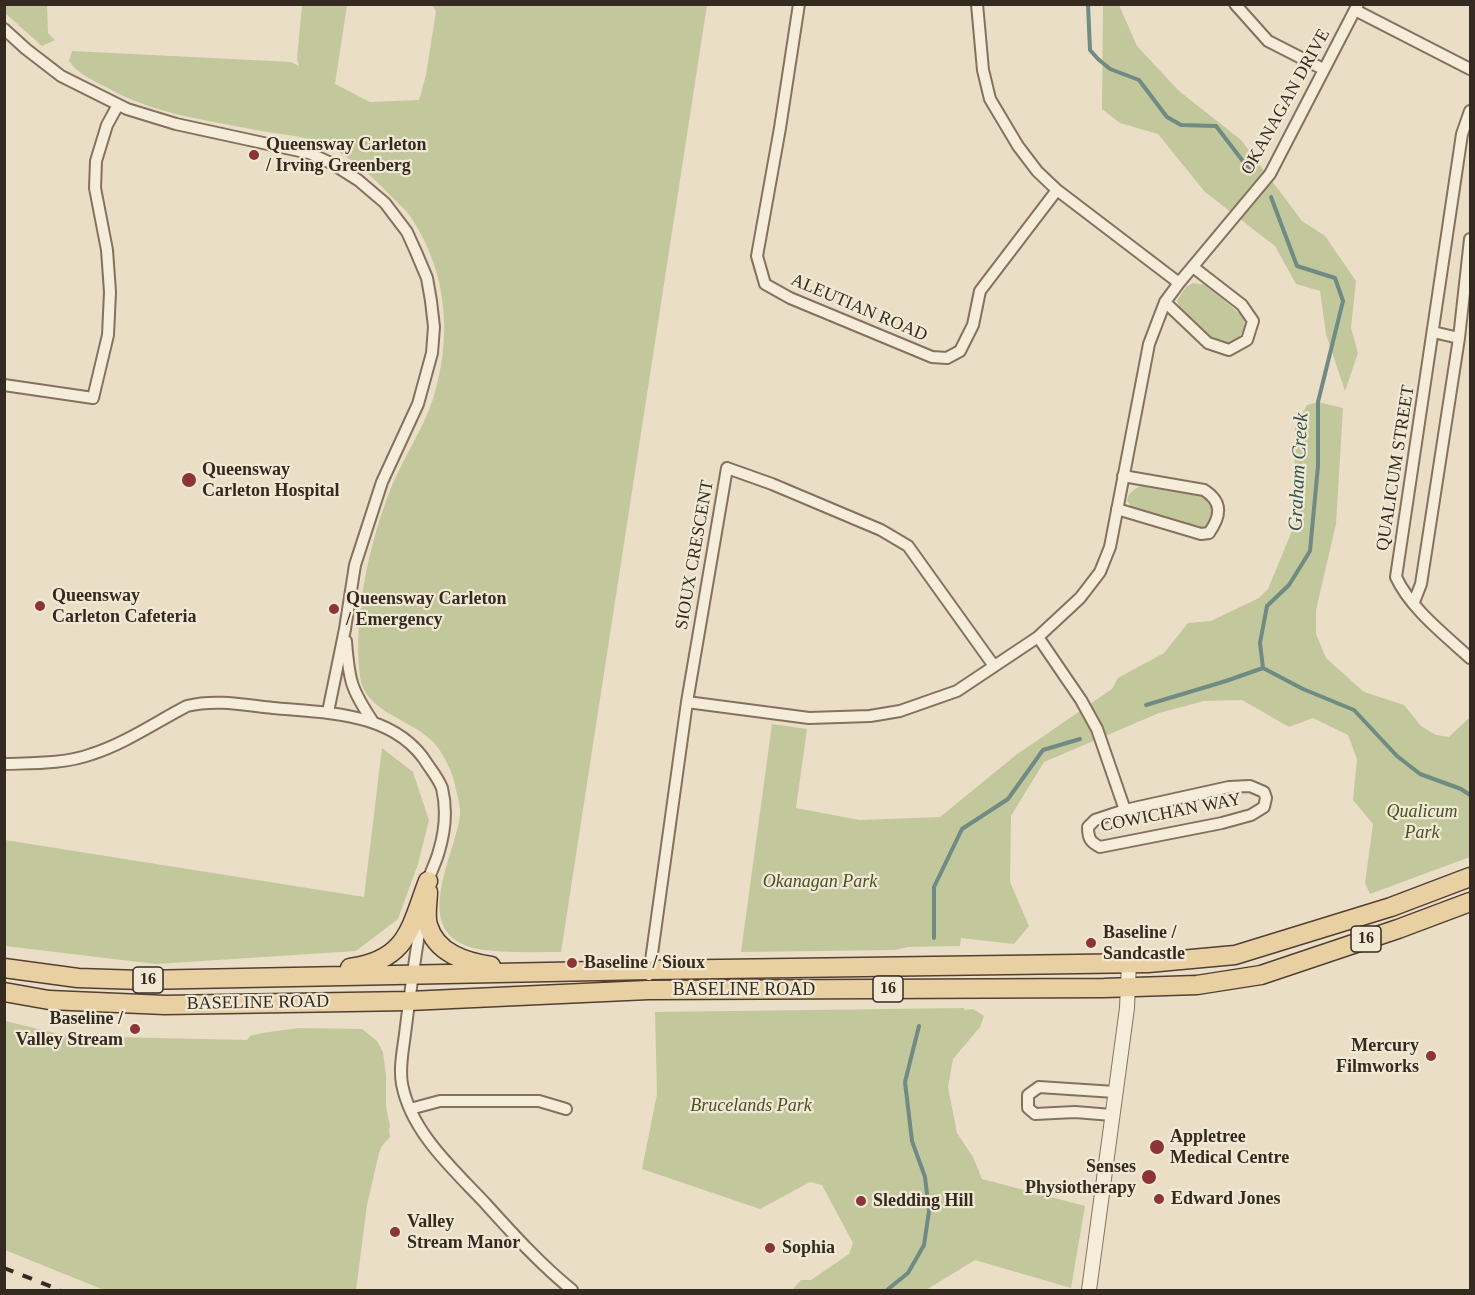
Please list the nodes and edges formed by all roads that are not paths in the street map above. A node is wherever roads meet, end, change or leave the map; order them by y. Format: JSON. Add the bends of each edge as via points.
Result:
{"nodes":[{"id":1,"x":799,"y":4,"type":"edge"},
{"id":2,"x":976,"y":4,"type":"edge"},
{"id":3,"x":1235,"y":4,"type":"edge"},
{"id":4,"x":1357,"y":7,"type":"edge"},
{"id":5,"x":4,"y":28,"type":"edge"},
{"id":6,"x":1323,"y":69,"type":"junction"},
{"id":7,"x":1470,"y":69,"type":"edge"},
{"id":8,"x":118,"y":105,"type":"junction"},
{"id":9,"x":1470,"y":111,"type":"edge"},
{"id":10,"x":1057,"y":190,"type":"junction"},
{"id":11,"x":1470,"y":239,"type":"edge"},
{"id":12,"x":1193,"y":267,"type":"junction"},
{"id":13,"x":1179,"y":283,"type":"junction"},
{"id":14,"x":1165,"y":302,"type":"junction"},
{"id":15,"x":1433,"y":332,"type":"junction"},
{"id":16,"x":1459,"y":338,"type":"junction"},
{"id":17,"x":4,"y":385,"type":"edge"},
{"id":18,"x":1123,"y":476,"type":"junction"},
{"id":19,"x":1118,"y":509,"type":"junction"},
{"id":20,"x":1414,"y":602,"type":"junction"},
{"id":21,"x":345,"y":629,"type":"junction"},
{"id":22,"x":1038,"y":637,"type":"junction"},
{"id":23,"x":1470,"y":658,"type":"edge"},
{"id":24,"x":994,"y":666,"type":"junction"},
{"id":25,"x":687,"y":702,"type":"junction"},
{"id":26,"x":328,"y":712,"type":"junction"},
{"id":27,"x":373,"y":722,"type":"junction"},
{"id":28,"x":4,"y":764,"type":"edge"},
{"id":29,"x":1125,"y":810,"type":"junction"},
{"id":30,"x":1470,"y":877,"type":"edge"},
{"id":31,"x":428,"y":881,"type":"junction"},
{"id":32,"x":1470,"y":902,"type":"edge"},
{"id":33,"x":1129,"y":963,"type":"junction"},
{"id":34,"x":4,"y":968,"type":"edge"},
{"id":35,"x":650,"y":970,"type":"junction"},
{"id":36,"x":540,"y":973,"type":"junction"},
{"id":37,"x":412,"y":976,"type":"junction"},
{"id":38,"x":292,"y":977,"type":"junction"},
{"id":39,"x":1128,"y":988,"type":"junction"},
{"id":40,"x":648,"y":990,"type":"junction"},
{"id":41,"x":4,"y":992,"type":"edge"},
{"id":42,"x":409,"y":1000,"type":"junction"},
{"id":43,"x":1115,"y":1092,"type":"junction"},
{"id":44,"x":410,"y":1109,"type":"junction"},
{"id":45,"x":566,"y":1109,"type":"dead end"},
{"id":46,"x":1112,"y":1115,"type":"junction"},
{"id":47,"x":572,"y":1290,"type":"edge"},
{"id":48,"x":1089,"y":1290,"type":"edge"}],
"edges":[{"from":1,"to":10,"type":"street","name":"ALEUTIAN ROAD","via":[[757,256],[765,284],[932,357],[948,358],[960,351],[973,325],[980,291]]},
{"from":2,"to":10,"type":"street","via":[[990,99],[1018,147]]},
{"from":3,"to":6,"type":"street","via":[[1268,41]]},
{"from":4,"to":6,"type":"street","name":"OKANAGAN DRIVE"},
{"from":4,"to":7,"type":"street"},
{"from":5,"to":8,"type":"street","via":[[61,76]]},
{"from":6,"to":12,"type":"street","name":"OKANAGAN DRIVE","via":[[1270,174]]},
{"from":8,"to":17,"type":"street","via":[[96,161],[95,188],[107,250],[110,292],[108,335],[93,398]]},
{"from":8,"to":21,"type":"street","via":[[176,124],[309,153],[331,163],[385,203],[417,252],[431,301],[432,353],[418,404],[382,482],[359,552]]},
{"from":9,"to":15,"type":"street","name":"QUALICUM STREET","via":[[1462,134]]},
{"from":10,"to":13,"type":"street"},
{"from":11,"to":16,"type":"street"},
{"from":12,"to":13,"type":"street","name":"OKANAGAN DRIVE"},
{"from":12,"to":14,"type":"street","via":[[1242,305],[1252,321],[1247,340],[1229,350],[1208,343]]},
{"from":13,"to":14,"type":"street","name":"OKANAGAN DRIVE"},
{"from":14,"to":18,"type":"street","name":"OKANAGAN DRIVE","via":[[1149,344]]},
{"from":15,"to":16,"type":"street"},
{"from":15,"to":20,"type":"street","name":"QUALICUM STREET","via":[[1396,577],[1402,591]]},
{"from":16,"to":20,"type":"street","via":[[1421,584]]},
{"from":18,"to":19,"type":"street","name":"OKANAGAN DRIVE"},
{"from":18,"to":19,"type":"street","via":[[1204,490],[1214,496],[1219,506],[1216,524],[1209,533],[1200,534]]},
{"from":19,"to":22,"type":"street","name":"OKANAGAN DRIVE","via":[[1100,572],[1080,598]]},
{"from":20,"to":23,"type":"street","name":"QUALICUM STREET"},
{"from":21,"to":26,"type":"street"},
{"from":21,"to":27,"type":"street","via":[[349,677],[355,696]]},
{"from":22,"to":24,"type":"street","name":"OKANAGAN DRIVE"},
{"from":22,"to":29,"type":"street","name":"COWICHAN WAY","via":[[1082,700],[1097,729]]},
{"from":24,"to":25,"type":"street","name":"OKANAGAN DRIVE","via":[[957,691],[900,711],[870,716],[809,718]]},
{"from":24,"to":25,"type":"street","name":"SIOUX CRESCENT","via":[[908,546],[881,530],[727,468]]},
{"from":25,"to":35,"type":"street","name":"SIOUX CRESCENT"},
{"from":26,"to":27,"type":"street"},
{"from":26,"to":28,"type":"street","via":[[232,702],[200,703],[90,755]]},
{"from":27,"to":31,"type":"street","via":[[399,734],[419,750],[441,785],[444,825]]},
{"from":29,"to":29,"type":"street","name":"COWICHAN WAY","via":[[1095,820],[1088,827],[1092,843],[1100,847],[1222,823],[1251,815],[1264,807],[1266,798],[1264,792],[1250,786],[1229,787]]},
{"from":30,"to":33,"type":"main road","name":"BASELINE ROAD","number":"16","via":[[1391,907],[1235,955]]},
{"from":31,"to":36,"type":"main road","via":[[428,924],[449,953],[472,963]]},
{"from":31,"to":37,"type":"street"},
{"from":31,"to":38,"type":"main road","via":[[406,937],[384,959],[368,966]]},
{"from":32,"to":39,"type":"main road","name":"BASELINE ROAD","number":"16","via":[[1261,975],[1197,985]]},
{"from":33,"to":35,"type":"main road","name":"BASELINE ROAD","number":"16"},
{"from":33,"to":39,"type":"street"},
{"from":34,"to":38,"type":"main road","name":"BASELINE ROAD","number":"16","via":[[109,980]]},
{"from":35,"to":36,"type":"main road","name":"BASELINE ROAD","number":"16"},
{"from":35,"to":40,"type":"street","name":"SIOUX CRESCENT"},
{"from":36,"to":37,"type":"main road","name":"BASELINE ROAD","number":"16"},
{"from":37,"to":38,"type":"main road","name":"BASELINE ROAD","number":"16"},
{"from":37,"to":42,"type":"street"},
{"from":39,"to":40,"type":"main road","name":"BASELINE ROAD","number":"16"},
{"from":39,"to":43,"type":"street"},
{"from":40,"to":42,"type":"main road","name":"BASELINE ROAD","number":"16"},
{"from":41,"to":42,"type":"main road","name":"BASELINE ROAD","number":"16","via":[[49,1000],[124,1005]]},
{"from":42,"to":44,"type":"street","via":[[401,1065]]},
{"from":43,"to":46,"type":"street"},
{"from":43,"to":46,"type":"street","via":[[1039,1087],[1028,1095],[1028,1108],[1035,1114]]},
{"from":44,"to":45,"type":"street","via":[[440,1101],[539,1101]]},
{"from":44,"to":47,"type":"street","via":[[447,1162],[541,1264]]},
{"from":46,"to":48,"type":"street"}]}
